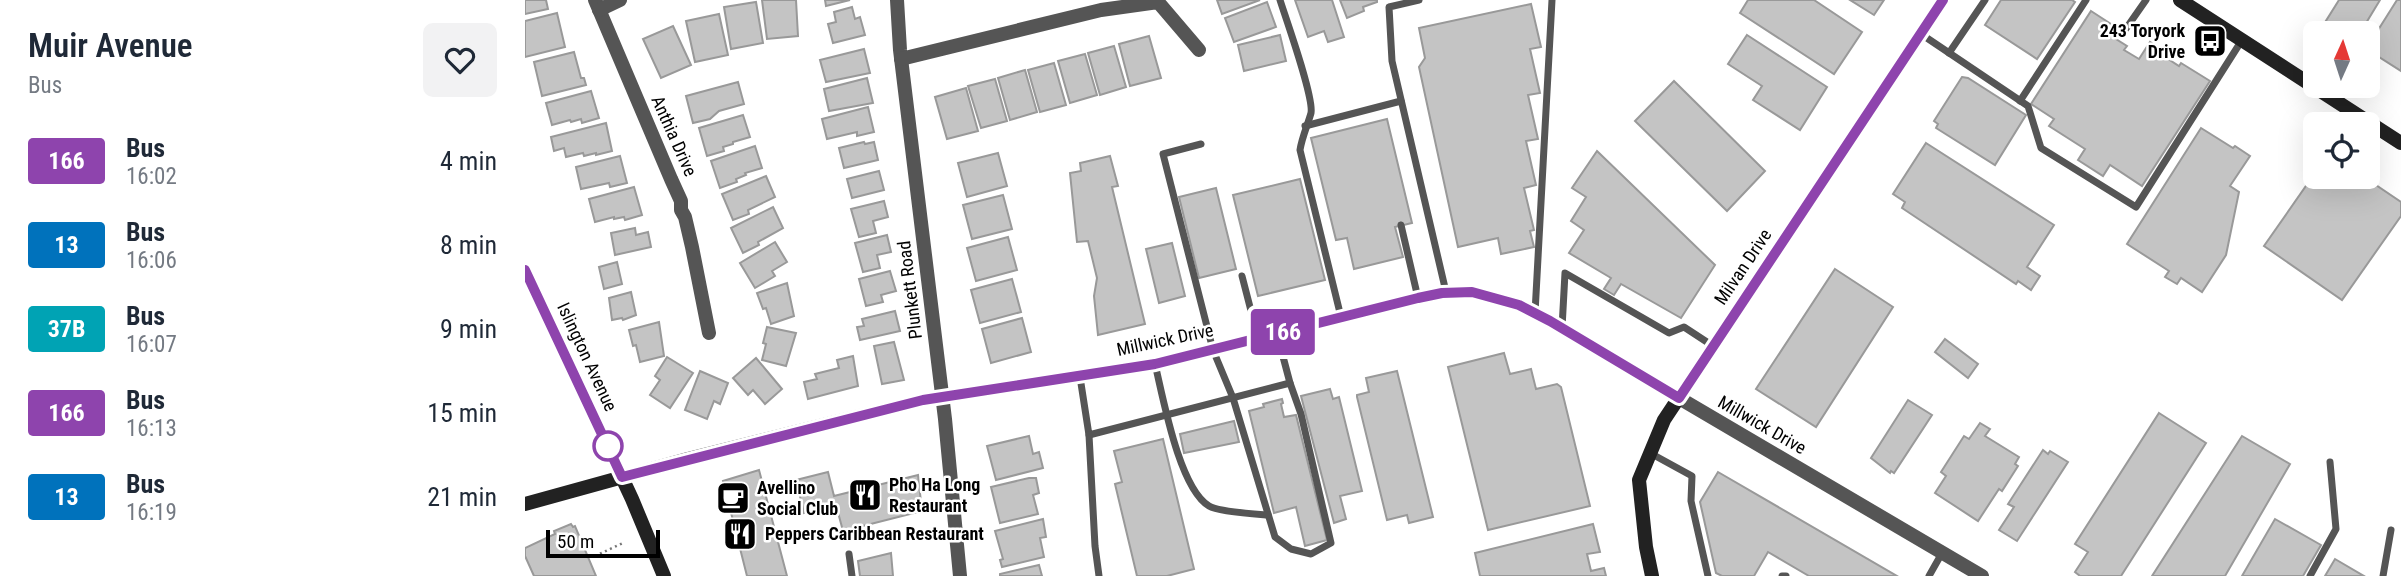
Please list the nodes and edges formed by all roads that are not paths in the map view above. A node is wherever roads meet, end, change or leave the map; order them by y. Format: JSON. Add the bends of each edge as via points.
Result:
{"nodes":[{"id":1,"x":620,"y":0,"type":"edge"},
{"id":2,"x":897,"y":0,"type":"edge"},
{"id":3,"x":1280,"y":0,"type":"edge"},
{"id":4,"x":1419,"y":0,"type":"edge"},
{"id":5,"x":1552,"y":0,"type":"edge"},
{"id":6,"x":1943,"y":0,"type":"edge"},
{"id":7,"x":1985,"y":0,"type":"edge"},
{"id":8,"x":2086,"y":0,"type":"edge"},
{"id":9,"x":2146,"y":0,"type":"edge"},
{"id":10,"x":2180,"y":0,"type":"edge"},
{"id":11,"x":597,"y":5,"type":"edge"},
{"id":12,"x":1100,"y":5,"type":"edge"},
{"id":13,"x":2125,"y":30,"type":"dead end"},
{"id":14,"x":1921,"y":33,"type":"junction"},
{"id":15,"x":2242,"y":40,"type":"junction"},
{"id":16,"x":1199,"y":50,"type":"dead end"},
{"id":17,"x":1949,"y":53,"type":"junction"},
{"id":18,"x":901,"y":60,"type":"junction"},
{"id":19,"x":1401,"y":101,"type":"junction"},
{"id":20,"x":2020,"y":101,"type":"junction"},
{"id":21,"x":1305,"y":126,"type":"junction"},
{"id":22,"x":2401,"y":143,"type":"edge"},
{"id":23,"x":1201,"y":144,"type":"dead end"},
{"id":24,"x":1401,"y":225,"type":"dead end"},
{"id":25,"x":525,"y":270,"type":"edge"},
{"id":26,"x":1243,"y":276,"type":"dead end"},
{"id":27,"x":1446,"y":292,"type":"junction"},
{"id":28,"x":1418,"y":298,"type":"junction"},
{"id":29,"x":1535,"y":313,"type":"junction"},
{"id":30,"x":1341,"y":317,"type":"junction"},
{"id":31,"x":1562,"y":328,"type":"junction"},
{"id":32,"x":709,"y":333,"type":"dead end"},
{"id":33,"x":1277,"y":333,"type":"junction"},
{"id":34,"x":1258,"y":338,"type":"junction"},
{"id":35,"x":1714,"y":346,"type":"junction"},
{"id":36,"x":1213,"y":350,"type":"junction"},
{"id":37,"x":1155,"y":364,"type":"junction"},
{"id":38,"x":1080,"y":377,"type":"junction"},
{"id":39,"x":1290,"y":383,"type":"junction"},
{"id":40,"x":942,"y":396,"type":"junction"},
{"id":41,"x":1233,"y":398,"type":"junction"},
{"id":42,"x":1679,"y":398,"type":"junction"},
{"id":43,"x":1167,"y":415,"type":"junction"},
{"id":44,"x":1089,"y":435,"type":"junction"},
{"id":45,"x":1650,"y":453,"type":"junction"},
{"id":46,"x":2330,"y":461,"type":"dead end"},
{"id":47,"x":622,"y":477,"type":"junction"},
{"id":48,"x":525,"y":505,"type":"edge"},
{"id":49,"x":1268,"y":515,"type":"junction"},
{"id":50,"x":2391,"y":530,"type":"dead end"},
{"id":51,"x":1942,"y":553,"type":"junction"},
{"id":52,"x":849,"y":554,"type":"dead end"},
{"id":53,"x":664,"y":576,"type":"edge"},
{"id":54,"x":852,"y":576,"type":"edge"},
{"id":55,"x":960,"y":576,"type":"edge"},
{"id":56,"x":1099,"y":576,"type":"edge"},
{"id":57,"x":1652,"y":576,"type":"edge"},
{"id":58,"x":1708,"y":576,"type":"edge"},
{"id":59,"x":1929,"y":576,"type":"edge"},
{"id":60,"x":1982,"y":576,"type":"edge"},
{"id":61,"x":2310,"y":576,"type":"edge"},
{"id":62,"x":2383,"y":576,"type":"edge"}],
"edges":[{"from":1,"to":11,"type":"street"},
{"from":2,"to":18,"type":"street","name":"Plunkett Road"},
{"from":3,"to":21,"type":"lane","via":[[1311,111]]},
{"from":4,"to":19,"type":"lane","via":[[1389,6],[1392,61]]},
{"from":5,"to":29,"type":"lane"},
{"from":6,"to":14,"type":"street","name":"Milvan Drive"},
{"from":7,"to":17,"type":"lane"},
{"from":8,"to":20,"type":"lane"},
{"from":9,"to":13,"type":"lane"},
{"from":10,"to":15,"type":"street"},
{"from":11,"to":32,"type":"street","name":"Anthia Drive","via":[[680,194]]},
{"from":12,"to":16,"type":"street","via":[[1158,2]]},
{"from":12,"to":18,"type":"street"},
{"from":14,"to":17,"type":"lane"},
{"from":14,"to":35,"type":"street","name":"Milvan Drive"},
{"from":15,"to":20,"type":"lane","via":[[2136,207],[2041,148],[2028,106]]},
{"from":15,"to":22,"type":"street"},
{"from":17,"to":20,"type":"lane"},
{"from":18,"to":40,"type":"street","name":"Plunkett Road"},
{"from":19,"to":21,"type":"lane"},
{"from":19,"to":27,"type":"lane"},
{"from":21,"to":30,"type":"lane","via":[[1300,150]]},
{"from":23,"to":36,"type":"lane","via":[[1163,154]]},
{"from":24,"to":28,"type":"lane"},
{"from":25,"to":47,"type":"street","name":"Islington Avenue"},
{"from":26,"to":34,"type":"lane"},
{"from":27,"to":28,"type":"street","name":"Millwick Drive"},
{"from":27,"to":29,"type":"street","name":"Millwick Drive","via":[[1472,292]]},
{"from":28,"to":30,"type":"street","name":"Millwick Drive"},
{"from":29,"to":31,"type":"street","name":"Millwick Drive"},
{"from":30,"to":33,"type":"street","name":"Millwick Drive"},
{"from":31,"to":35,"type":"lane","via":[[1565,273],[1669,333],[1683,327]]},
{"from":31,"to":42,"type":"street","name":"Millwick Drive"},
{"from":33,"to":34,"type":"street","name":"Millwick Drive"},
{"from":33,"to":39,"type":"lane"},
{"from":34,"to":36,"type":"street","name":"Millwick Drive"},
{"from":35,"to":42,"type":"street","name":"Milvan Drive"},
{"from":36,"to":37,"type":"street","name":"Millwick Drive"},
{"from":36,"to":41,"type":"lane"},
{"from":37,"to":38,"type":"street","name":"Millwick Drive"},
{"from":37,"to":43,"type":"lane"},
{"from":38,"to":40,"type":"street","name":"Millwick Drive"},
{"from":38,"to":44,"type":"lane"},
{"from":39,"to":41,"type":"lane"},
{"from":39,"to":49,"type":"lane","via":[[1331,543],[1311,554],[1291,549],[1275,537]]},
{"from":40,"to":47,"type":"street","name":"Millwick Drive"},
{"from":40,"to":55,"type":"street","name":"Plunkett Road"},
{"from":41,"to":43,"type":"lane"},
{"from":41,"to":49,"type":"lane"},
{"from":42,"to":45,"type":"street","name":"Milvan Drive"},
{"from":42,"to":51,"type":"street","name":"Millwick Drive"},
{"from":43,"to":44,"type":"lane"},
{"from":43,"to":49,"type":"lane","via":[[1191,485],[1209,506]]},
{"from":44,"to":56,"type":"lane"},
{"from":45,"to":57,"type":"street","name":"Milvan Drive","via":[[1639,481]]},
{"from":45,"to":58,"type":"lane","via":[[1692,476],[1691,501]]},
{"from":46,"to":61,"type":"lane","via":[[2336,529]]},
{"from":47,"to":48,"type":"street","name":"Millwick Drive"},
{"from":47,"to":53,"type":"street","name":"Islington Avenue"},
{"from":50,"to":62,"type":"lane"},
{"from":51,"to":59,"type":"lane"},
{"from":51,"to":60,"type":"street","name":"Millwick Drive"},
{"from":52,"to":54,"type":"lane"}]}
